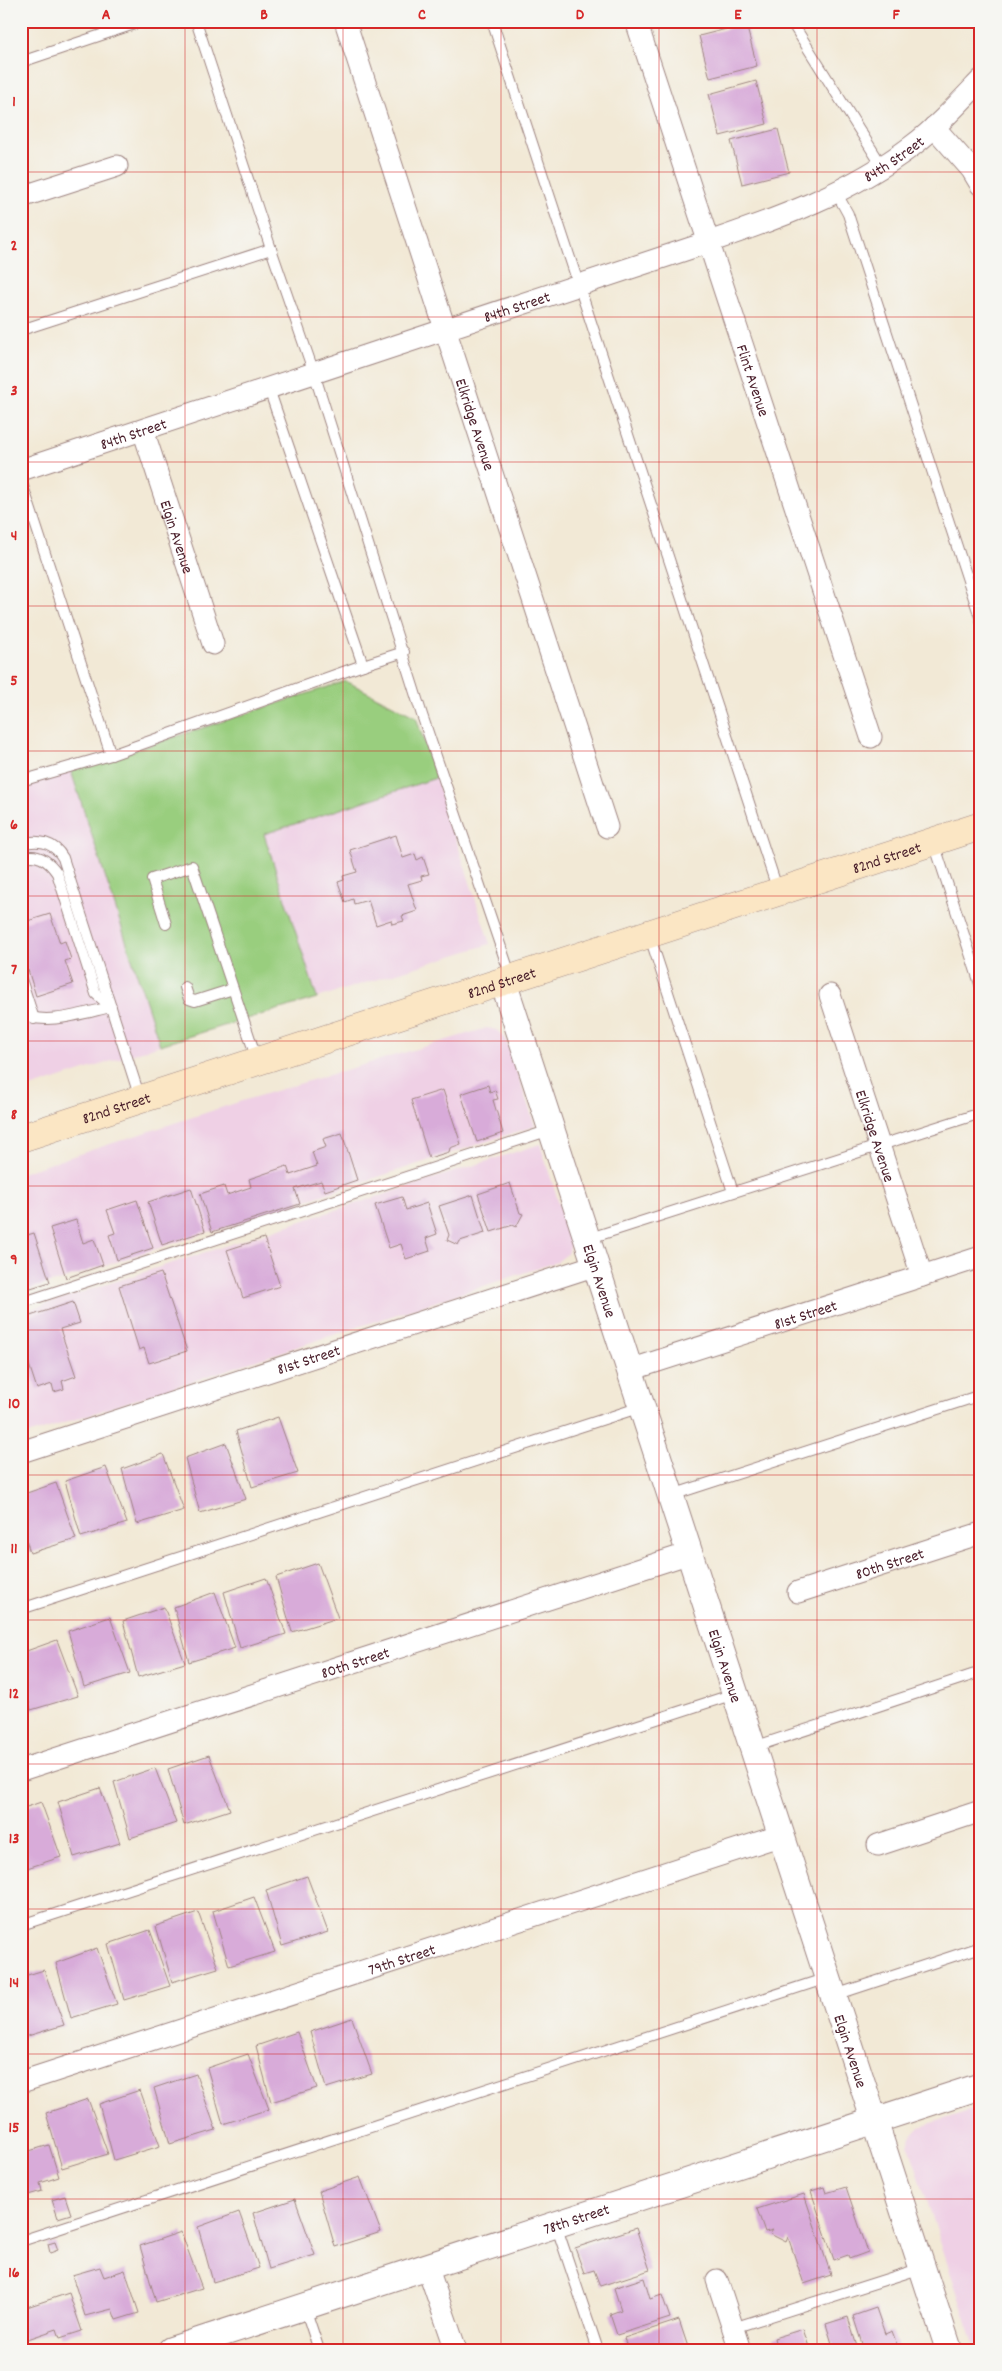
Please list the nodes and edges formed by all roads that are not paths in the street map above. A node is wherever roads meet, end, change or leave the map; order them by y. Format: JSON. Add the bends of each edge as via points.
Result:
{"nodes":[{"id":1,"x":143,"y":21,"type":"edge"},
{"id":2,"x":196,"y":21,"type":"edge"},
{"id":3,"x":345,"y":21,"type":"edge"},
{"id":4,"x":492,"y":21,"type":"edge"},
{"id":5,"x":636,"y":21,"type":"edge"},
{"id":6,"x":791,"y":21,"type":"edge"},
{"id":7,"x":21,"y":62,"type":"edge"},
{"id":8,"x":981,"y":80,"type":"edge"},
{"id":9,"x":934,"y":127,"type":"junction"},
{"id":10,"x":117,"y":166,"type":"dead end"},
{"id":11,"x":882,"y":166,"type":"junction"},
{"id":12,"x":981,"y":185,"type":"edge"},
{"id":13,"x":836,"y":192,"type":"junction"},
{"id":14,"x":21,"y":197,"type":"edge"},
{"id":15,"x":709,"y":242,"type":"junction"},
{"id":16,"x":271,"y":249,"type":"junction"},
{"id":17,"x":578,"y":286,"type":"junction"},
{"id":18,"x":21,"y":330,"type":"edge"},
{"id":19,"x":445,"y":330,"type":"junction"},
{"id":20,"x":314,"y":373,"type":"junction"},
{"id":21,"x":269,"y":389,"type":"junction"},
{"id":22,"x":143,"y":430,"type":"junction"},
{"id":23,"x":21,"y":470,"type":"edge"},
{"id":24,"x":21,"y":480,"type":"edge"},
{"id":25,"x":981,"y":620,"type":"edge"},
{"id":26,"x":213,"y":644,"type":"dead end"},
{"id":27,"x":404,"y":652,"type":"junction"},
{"id":28,"x":363,"y":665,"type":"junction"},
{"id":29,"x":872,"y":737,"type":"dead end"},
{"id":30,"x":111,"y":755,"type":"junction"},
{"id":31,"x":21,"y":781,"type":"edge"},
{"id":32,"x":981,"y":826,"type":"edge"},
{"id":33,"x":607,"y":827,"type":"dead end"},
{"id":34,"x":933,"y":841,"type":"junction"},
{"id":35,"x":21,"y":844,"type":"edge"},
{"id":36,"x":21,"y":858,"type":"edge"},
{"id":37,"x":778,"y":892,"type":"junction"},
{"id":38,"x":166,"y":924,"type":"dead end"},
{"id":39,"x":649,"y":934,"type":"junction"},
{"id":40,"x":21,"y":979,"type":"edge"},
{"id":41,"x":507,"y":980,"type":"junction"},
{"id":42,"x":185,"y":987,"type":"dead end"},
{"id":43,"x":981,"y":987,"type":"edge"},
{"id":44,"x":233,"y":989,"type":"junction"},
{"id":45,"x":830,"y":995,"type":"dead end"},
{"id":46,"x":111,"y":1007,"type":"junction"},
{"id":47,"x":21,"y":1012,"type":"edge"},
{"id":48,"x":34,"y":1019,"type":"junction"},
{"id":49,"x":257,"y":1061,"type":"junction"},
{"id":50,"x":140,"y":1100,"type":"junction"},
{"id":51,"x":981,"y":1113,"type":"edge"},
{"id":52,"x":552,"y":1130,"type":"junction"},
{"id":53,"x":21,"y":1138,"type":"edge"},
{"id":54,"x":879,"y":1147,"type":"junction"},
{"id":55,"x":733,"y":1192,"type":"junction"},
{"id":56,"x":587,"y":1239,"type":"junction"},
{"id":57,"x":981,"y":1257,"type":"edge"},
{"id":58,"x":596,"y":1265,"type":"junction"},
{"id":59,"x":922,"y":1276,"type":"junction"},
{"id":60,"x":21,"y":1303,"type":"edge"},
{"id":61,"x":630,"y":1370,"type":"junction"},
{"id":62,"x":981,"y":1395,"type":"edge"},
{"id":63,"x":642,"y":1407,"type":"junction"},
{"id":64,"x":21,"y":1452,"type":"edge"},
{"id":65,"x":671,"y":1496,"type":"junction"},
{"id":66,"x":981,"y":1533,"type":"edge"},
{"id":67,"x":690,"y":1553,"type":"junction"},
{"id":68,"x":798,"y":1592,"type":"dead end"},
{"id":69,"x":21,"y":1609,"type":"edge"},
{"id":70,"x":981,"y":1672,"type":"edge"},
{"id":71,"x":736,"y":1694,"type":"junction"},
{"id":72,"x":753,"y":1747,"type":"junction"},
{"id":73,"x":21,"y":1770,"type":"edge"},
{"id":74,"x":981,"y":1811,"type":"edge"},
{"id":75,"x":782,"y":1835,"type":"junction"},
{"id":76,"x":878,"y":1845,"type":"dead end"},
{"id":77,"x":21,"y":1925,"type":"edge"},
{"id":78,"x":981,"y":1947,"type":"edge"},
{"id":79,"x":831,"y":1987,"type":"junction"},
{"id":80,"x":21,"y":2082,"type":"edge"},
{"id":81,"x":981,"y":2086,"type":"edge"},
{"id":82,"x":875,"y":2121,"type":"junction"},
{"id":83,"x":556,"y":2224,"type":"junction"},
{"id":84,"x":21,"y":2241,"type":"edge"},
{"id":85,"x":427,"y":2266,"type":"junction"},
{"id":86,"x":922,"y":2268,"type":"junction"},
{"id":87,"x":717,"y":2280,"type":"dead end"},
{"id":88,"x":304,"y":2306,"type":"junction"},
{"id":89,"x":733,"y":2328,"type":"junction"},
{"id":90,"x":170,"y":2350,"type":"edge"},
{"id":91,"x":319,"y":2350,"type":"edge"},
{"id":92,"x":456,"y":2350,"type":"edge"},
{"id":93,"x":598,"y":2350,"type":"edge"},
{"id":94,"x":740,"y":2350,"type":"edge"},
{"id":95,"x":949,"y":2350,"type":"edge"}],
"edges":[{"from":1,"to":7,"type":"lane"},
{"from":2,"to":16,"type":"lane"},
{"from":3,"to":19,"type":"street","name":"Elkridge Avenue"},
{"from":4,"to":17,"type":"lane"},
{"from":5,"to":15,"type":"street","name":"Flint Avenue"},
{"from":6,"to":11,"type":"lane"},
{"from":8,"to":9,"type":"street","name":"84th Street"},
{"from":9,"to":11,"type":"street","name":"84th Street"},
{"from":9,"to":12,"type":"street","via":[[956,150]]},
{"from":10,"to":14,"type":"street"},
{"from":11,"to":13,"type":"street","name":"84th Street"},
{"from":13,"to":15,"type":"street","name":"84th Street","via":[[774,220]]},
{"from":13,"to":25,"type":"lane","via":[[848,214]]},
{"from":15,"to":17,"type":"street","name":"84th Street"},
{"from":15,"to":29,"type":"street","name":"Flint Avenue"},
{"from":16,"to":18,"type":"lane"},
{"from":16,"to":20,"type":"lane"},
{"from":17,"to":19,"type":"street","name":"84th Street"},
{"from":17,"to":37,"type":"lane"},
{"from":19,"to":20,"type":"street","name":"84th Street"},
{"from":19,"to":33,"type":"street","name":"Elkridge Avenue"},
{"from":20,"to":21,"type":"street","name":"84th Street"},
{"from":20,"to":27,"type":"lane"},
{"from":21,"to":22,"type":"street","name":"84th Street"},
{"from":21,"to":28,"type":"lane"},
{"from":22,"to":23,"type":"street","name":"84th Street"},
{"from":22,"to":26,"type":"street","name":"Elgin Avenue"},
{"from":24,"to":30,"type":"lane"},
{"from":27,"to":28,"type":"lane"},
{"from":27,"to":41,"type":"lane"},
{"from":28,"to":30,"type":"lane"},
{"from":30,"to":31,"type":"lane"},
{"from":32,"to":34,"type":"main road","name":"82nd Street"},
{"from":34,"to":37,"type":"main road","name":"82nd Street"},
{"from":34,"to":43,"type":"lane"},
{"from":35,"to":46,"type":"lane","via":[[46,843],[54,846],[63,858]]},
{"from":36,"to":46,"type":"lane","via":[[33,855],[52,866],[96,994]]},
{"from":37,"to":39,"type":"main road","name":"82nd Street"},
{"from":38,"to":44,"type":"lane","via":[[152,879],[192,866]]},
{"from":39,"to":41,"type":"main road","name":"82nd Street"},
{"from":39,"to":55,"type":"lane"},
{"from":40,"to":48,"type":"lane"},
{"from":41,"to":49,"type":"main road","name":"82nd Street"},
{"from":41,"to":52,"type":"street","name":"Elgin Avenue"},
{"from":42,"to":44,"type":"lane","via":[[189,999],[195,1001]]},
{"from":44,"to":49,"type":"lane"},
{"from":45,"to":54,"type":"street","name":"Elkridge Avenue"},
{"from":46,"to":48,"type":"lane","via":[[47,1020]]},
{"from":46,"to":50,"type":"lane"},
{"from":47,"to":48,"type":"lane"},
{"from":49,"to":50,"type":"main road","name":"82nd Street"},
{"from":50,"to":53,"type":"main road","name":"82nd Street"},
{"from":51,"to":54,"type":"lane"},
{"from":52,"to":56,"type":"street","name":"Elgin Avenue"},
{"from":52,"to":60,"type":"lane"},
{"from":54,"to":55,"type":"lane"},
{"from":54,"to":59,"type":"street","name":"Elkridge Avenue"},
{"from":55,"to":56,"type":"lane"},
{"from":56,"to":58,"type":"street","name":"Elgin Avenue"},
{"from":57,"to":59,"type":"street","name":"81st Street"},
{"from":58,"to":61,"type":"street","name":"Elgin Avenue"},
{"from":58,"to":64,"type":"street","name":"81st Street"},
{"from":59,"to":61,"type":"street","name":"81st Street"},
{"from":61,"to":63,"type":"street","name":"Elgin Avenue"},
{"from":62,"to":65,"type":"lane"},
{"from":63,"to":65,"type":"street","name":"Elgin Avenue"},
{"from":63,"to":69,"type":"lane"},
{"from":65,"to":67,"type":"street","name":"Elgin Avenue"},
{"from":66,"to":68,"type":"street","name":"80th Street"},
{"from":67,"to":71,"type":"street","name":"Elgin Avenue"},
{"from":67,"to":73,"type":"street","name":"80th Street"},
{"from":70,"to":72,"type":"lane"},
{"from":71,"to":72,"type":"street","name":"Elgin Avenue"},
{"from":71,"to":77,"type":"lane"},
{"from":72,"to":75,"type":"street","name":"Elgin Avenue"},
{"from":74,"to":76,"type":"street"},
{"from":75,"to":79,"type":"street","name":"Elgin Avenue"},
{"from":75,"to":80,"type":"street","name":"79th Street"},
{"from":78,"to":79,"type":"lane"},
{"from":79,"to":82,"type":"street","name":"Elgin Avenue"},
{"from":79,"to":84,"type":"lane"},
{"from":81,"to":82,"type":"street","name":"78th Street"},
{"from":82,"to":83,"type":"street","name":"78th Street"},
{"from":82,"to":86,"type":"street","name":"Elgin Avenue"},
{"from":83,"to":85,"type":"street","name":"78th Street"},
{"from":83,"to":93,"type":"lane"},
{"from":85,"to":88,"type":"street","name":"78th Street"},
{"from":85,"to":92,"type":"street"},
{"from":86,"to":89,"type":"lane"},
{"from":86,"to":95,"type":"street","name":"Elgin Avenue"},
{"from":87,"to":89,"type":"street"},
{"from":88,"to":90,"type":"street","name":"78th Street"},
{"from":88,"to":91,"type":"lane"},
{"from":89,"to":94,"type":"street"}]}
